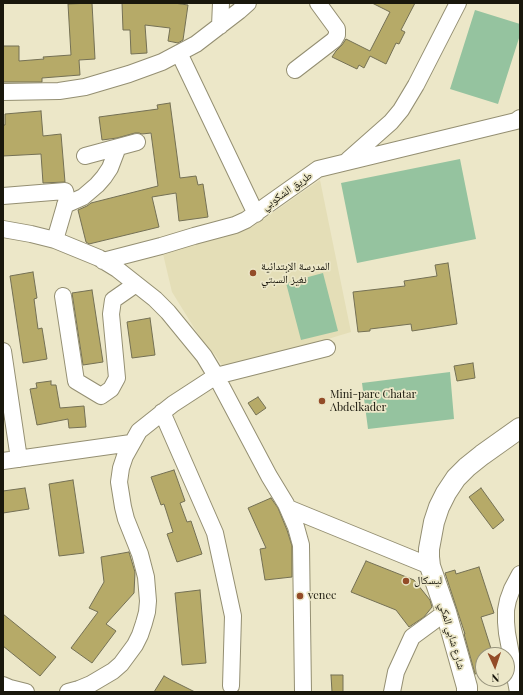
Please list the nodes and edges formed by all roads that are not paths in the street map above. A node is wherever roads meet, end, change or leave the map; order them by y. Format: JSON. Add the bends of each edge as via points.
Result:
{"nodes":[{"id":1,"x":221,"y":3,"type":"edge"},
{"id":2,"x":248,"y":3,"type":"edge"},
{"id":3,"x":318,"y":3,"type":"edge"},
{"id":4,"x":458,"y":3,"type":"edge"},
{"id":5,"x":220,"y":26,"type":"junction"},
{"id":6,"x":179,"y":53,"type":"junction"},
{"id":7,"x":294,"y":70,"type":"dead end"},
{"id":8,"x":3,"y":92,"type":"edge"},
{"id":9,"x":520,"y":118,"type":"edge"},
{"id":10,"x":137,"y":142,"type":"dead end"},
{"id":11,"x":118,"y":147,"type":"junction"},
{"id":12,"x":85,"y":156,"type":"dead end"},
{"id":13,"x":346,"y":163,"type":"junction"},
{"id":14,"x":3,"y":196,"type":"edge"},
{"id":15,"x":65,"y":205,"type":"junction"},
{"id":16,"x":256,"y":214,"type":"junction"},
{"id":17,"x":3,"y":229,"type":"edge"},
{"id":18,"x":55,"y":240,"type":"junction"},
{"id":19,"x":103,"y":261,"type":"junction"},
{"id":20,"x":136,"y":284,"type":"junction"},
{"id":21,"x":63,"y":296,"type":"dead end"},
{"id":22,"x":327,"y":348,"type":"dead end"},
{"id":23,"x":3,"y":351,"type":"edge"},
{"id":24,"x":216,"y":376,"type":"junction"},
{"id":25,"x":162,"y":412,"type":"junction"},
{"id":26,"x":520,"y":428,"type":"edge"},
{"id":27,"x":131,"y":443,"type":"junction"},
{"id":28,"x":19,"y":459,"type":"junction"},
{"id":29,"x":3,"y":461,"type":"edge"},
{"id":30,"x":288,"y":508,"type":"junction"},
{"id":31,"x":430,"y":566,"type":"junction"},
{"id":32,"x":520,"y":574,"type":"edge"},
{"id":33,"x":446,"y":612,"type":"junction"},
{"id":34,"x":3,"y":685,"type":"edge"},
{"id":35,"x":231,"y":686,"type":"dead end"},
{"id":36,"x":26,"y":692,"type":"edge"},
{"id":37,"x":68,"y":692,"type":"edge"},
{"id":38,"x":303,"y":692,"type":"edge"},
{"id":39,"x":392,"y":692,"type":"edge"},
{"id":40,"x":468,"y":692,"type":"edge"},
{"id":41,"x":518,"y":692,"type":"edge"}],
"edges":[{"from":1,"to":5,"type":"street"},
{"from":2,"to":5,"type":"street"},
{"from":3,"to":7,"type":"street","via":[[337,29],[337,35]]},
{"from":4,"to":13,"type":"street","via":[[401,110]]},
{"from":5,"to":6,"type":"street"},
{"from":6,"to":8,"type":"street","via":[[130,74],[85,87]]},
{"from":6,"to":16,"type":"street"},
{"from":9,"to":13,"type":"street","name":"طريق الشكوبي"},
{"from":10,"to":11,"type":"street"},
{"from":11,"to":12,"type":"street"},
{"from":11,"to":15,"type":"street","via":[[110,168],[97,186],[83,197]]},
{"from":13,"to":16,"type":"street","name":"طريق الشكوبي","via":[[318,169]]},
{"from":14,"to":15,"type":"street","via":[[65,191]]},
{"from":15,"to":18,"type":"street"},
{"from":16,"to":19,"type":"street","name":"طريق الشكوبي","via":[[235,225]]},
{"from":17,"to":18,"type":"street"},
{"from":18,"to":19,"type":"street"},
{"from":19,"to":20,"type":"street"},
{"from":20,"to":21,"type":"street","via":[[113,300],[111,314],[117,378],[111,388],[101,396],[76,381]]},
{"from":20,"to":24,"type":"street","via":[[168,312],[204,356]]},
{"from":22,"to":24,"type":"street"},
{"from":23,"to":28,"type":"street"},
{"from":24,"to":25,"type":"street"},
{"from":24,"to":30,"type":"street"},
{"from":25,"to":27,"type":"street","via":[[140,431]]},
{"from":25,"to":35,"type":"street","via":[[214,534],[233,616]]},
{"from":26,"to":31,"type":"main road","name":"شارع شابي المكي","via":[[467,467],[446,493],[434,522],[428,557]]},
{"from":27,"to":28,"type":"street"},
{"from":27,"to":37,"type":"street","via":[[121,468],[119,482],[126,520],[144,566],[147,612],[135,645],[121,664],[91,684]]},
{"from":28,"to":29,"type":"street"},
{"from":30,"to":31,"type":"street"},
{"from":30,"to":38,"type":"street","via":[[301,545]]},
{"from":31,"to":33,"type":"main road","name":"شارع شابي المكي"},
{"from":32,"to":41,"type":"street","via":[[508,600],[506,616]]},
{"from":33,"to":39,"type":"street","via":[[412,637],[396,672]]},
{"from":33,"to":40,"type":"main road","name":"شارع شابي المكي"},
{"from":34,"to":36,"type":"street"}]}
